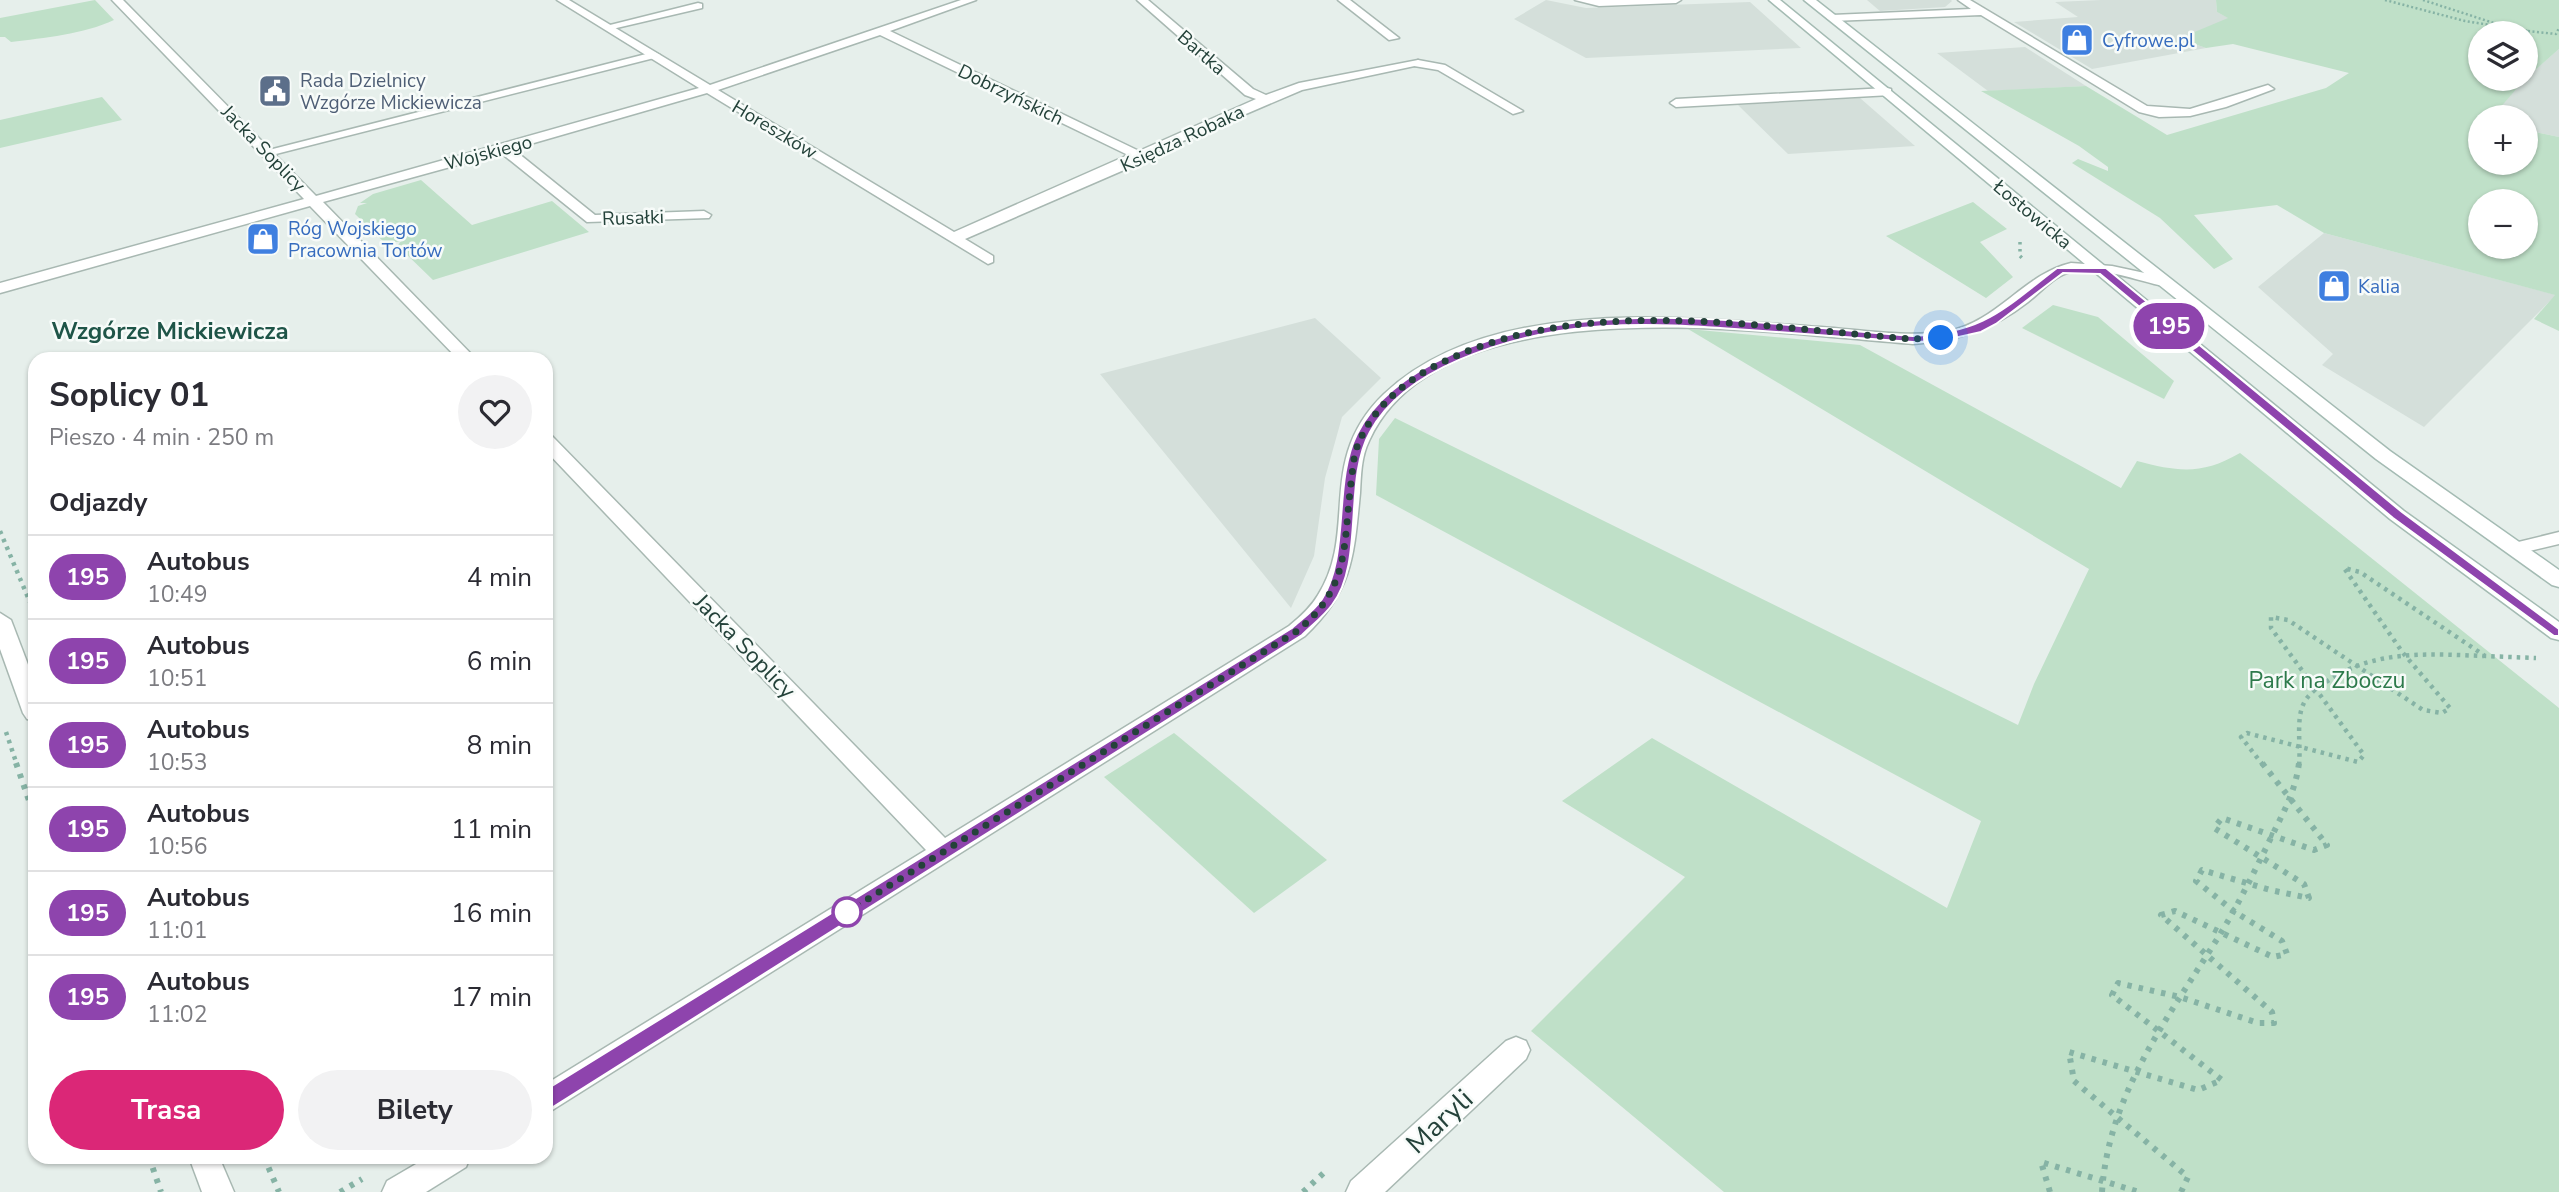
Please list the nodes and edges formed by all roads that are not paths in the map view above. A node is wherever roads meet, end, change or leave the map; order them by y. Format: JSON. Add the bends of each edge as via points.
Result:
{"nodes":[{"id":1,"x":117,"y":0,"type":"edge"},
{"id":2,"x":562,"y":0,"type":"edge"},
{"id":3,"x":971,"y":0,"type":"edge"},
{"id":4,"x":1142,"y":0,"type":"edge"},
{"id":5,"x":1343,"y":0,"type":"edge"},
{"id":6,"x":1580,"y":0,"type":"edge"},
{"id":7,"x":1676,"y":0,"type":"edge"},
{"id":8,"x":1774,"y":0,"type":"edge"},
{"id":9,"x":1809,"y":0,"type":"edge"},
{"id":10,"x":1963,"y":0,"type":"edge"},
{"id":11,"x":698,"y":6,"type":"dead end"},
{"id":12,"x":1982,"y":12,"type":"junction"},
{"id":13,"x":1832,"y":18,"type":"junction"},
{"id":14,"x":608,"y":27,"type":"junction"},
{"id":15,"x":881,"y":31,"type":"junction"},
{"id":16,"x":1393,"y":38,"type":"dead end"},
{"id":17,"x":654,"y":55,"type":"junction"},
{"id":18,"x":708,"y":89,"type":"junction"},
{"id":19,"x":2267,"y":89,"type":"dead end"},
{"id":20,"x":1887,"y":92,"type":"junction"},
{"id":21,"x":1266,"y":99,"type":"junction"},
{"id":22,"x":1676,"y":103,"type":"dead end"},
{"id":23,"x":1517,"y":111,"type":"dead end"},
{"id":24,"x":503,"y":148,"type":"junction"},
{"id":25,"x":268,"y":152,"type":"junction"},
{"id":26,"x":1142,"y":157,"type":"junction"},
{"id":27,"x":314,"y":200,"type":"junction"},
{"id":28,"x":704,"y":215,"type":"dead end"},
{"id":29,"x":954,"y":238,"type":"junction"},
{"id":30,"x":988,"y":259,"type":"dead end"},
{"id":31,"x":2102,"y":271,"type":"junction"},
{"id":32,"x":2163,"y":281,"type":"junction"},
{"id":33,"x":0,"y":288,"type":"edge"},
{"id":34,"x":461,"y":352,"type":"edge"},
{"id":35,"x":553,"y":447,"type":"edge"},
{"id":36,"x":2559,"y":538,"type":"edge"},
{"id":37,"x":2513,"y":549,"type":"junction"},
{"id":38,"x":2559,"y":580,"type":"edge"},
{"id":39,"x":0,"y":620,"type":"edge"},
{"id":40,"x":2559,"y":633,"type":"edge"},
{"id":41,"x":28,"y":694,"type":"edge"},
{"id":42,"x":943,"y":852,"type":"junction"},
{"id":43,"x":1516,"y":1050,"type":"dead end"},
{"id":44,"x":553,"y":1096,"type":"edge"},
{"id":45,"x":207,"y":1164,"type":"edge"},
{"id":46,"x":444,"y":1164,"type":"edge"},
{"id":47,"x":218,"y":1192,"type":"edge"},
{"id":48,"x":398,"y":1192,"type":"edge"},
{"id":49,"x":1362,"y":1192,"type":"edge"}],
"edges":[{"from":1,"to":25,"type":"street","name":"Jacka Soplicy"},
{"from":2,"to":14,"type":"street","name":"Horeszków"},
{"from":3,"to":15,"type":"street","name":"Wojskiego"},
{"from":4,"to":21,"type":"street","name":"Bartka","via":[[1249,92]]},
{"from":5,"to":16,"type":"street"},
{"from":6,"to":7,"type":"street"},
{"from":8,"to":20,"type":"street","name":"Łostowicka"},
{"from":9,"to":13,"type":"street","name":"Łostowicka"},
{"from":10,"to":12,"type":"street"},
{"from":11,"to":14,"type":"street"},
{"from":12,"to":13,"type":"street"},
{"from":12,"to":19,"type":"street","via":[[2159,115],[2183,115]]},
{"from":13,"to":32,"type":"street","name":"Łostowicka"},
{"from":14,"to":17,"type":"street","name":"Horeszków"},
{"from":15,"to":18,"type":"street","name":"Wojskiego"},
{"from":15,"to":26,"type":"street","name":"Dobrzyńskich"},
{"from":17,"to":18,"type":"street","name":"Horeszków"},
{"from":17,"to":25,"type":"street"},
{"from":18,"to":24,"type":"street","name":"Wojskiego"},
{"from":18,"to":29,"type":"street","name":"Horeszków"},
{"from":20,"to":22,"type":"street"},
{"from":20,"to":31,"type":"street","name":"Łostowicka"},
{"from":21,"to":23,"type":"street","name":"Księdza Robaka","via":[[1299,87],[1418,64],[1441,67]]},
{"from":21,"to":26,"type":"street","name":"Księdza Robaka"},
{"from":24,"to":27,"type":"street","name":"Wojskiego"},
{"from":24,"to":28,"type":"street","name":"Rusałki","via":[[592,219]]},
{"from":25,"to":27,"type":"street","name":"Jacka Soplicy"},
{"from":26,"to":29,"type":"street","name":"Księdza Robaka"},
{"from":27,"to":33,"type":"street","name":"Wojskiego"},
{"from":27,"to":34,"type":"street","name":"Jacka Soplicy"},
{"from":29,"to":30,"type":"street","name":"Horeszków"},
{"from":31,"to":32,"type":"street"},
{"from":31,"to":40,"type":"street","name":"Łostowicka","via":[[2397,515]]},
{"from":31,"to":42,"type":"street","via":[[2061,270],[1993,322],[1941,338],[1652,320],[1601,321],[1505,338],[1441,363],[1389,399],[1359,442],[1339,578],[1316,616]]},
{"from":32,"to":37,"type":"street","name":"Łostowicka","via":[[2383,455]]},
{"from":35,"to":42,"type":"street","name":"Jacka Soplicy"},
{"from":36,"to":37,"type":"street"},
{"from":37,"to":38,"type":"street","name":"Łostowicka"},
{"from":39,"to":41,"type":"street"},
{"from":42,"to":44,"type":"street"},
{"from":43,"to":49,"type":"street","name":"Maryli"},
{"from":45,"to":47,"type":"street"},
{"from":46,"to":48,"type":"street"}]}
